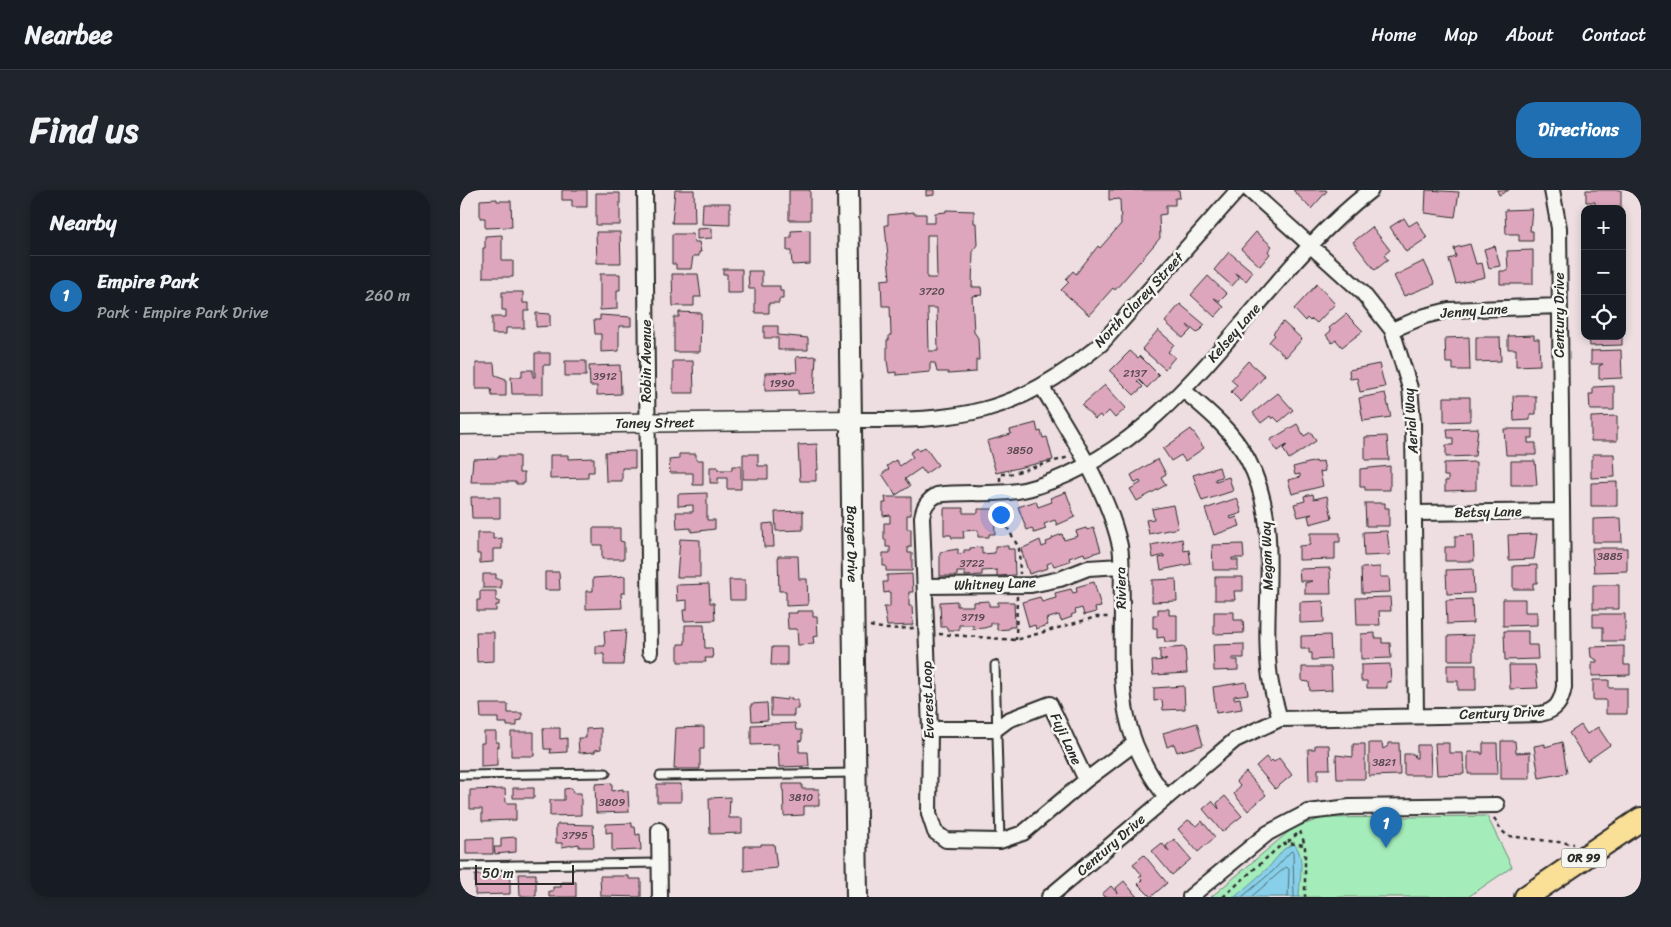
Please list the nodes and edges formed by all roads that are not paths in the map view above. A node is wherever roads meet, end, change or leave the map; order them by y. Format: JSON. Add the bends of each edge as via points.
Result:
{"nodes":[{"id":1,"x":645,"y":190,"type":"edge"},
{"id":2,"x":848,"y":190,"type":"edge"},
{"id":3,"x":1238,"y":190,"type":"edge"},
{"id":4,"x":1249,"y":190,"type":"edge"},
{"id":5,"x":1371,"y":190,"type":"edge"},
{"id":6,"x":1552,"y":190,"type":"edge"},
{"id":7,"x":1312,"y":245,"type":"junction"},
{"id":8,"x":1559,"y":306,"type":"junction"},
{"id":9,"x":1392,"y":330,"type":"junction"},
{"id":10,"x":1042,"y":386,"type":"junction"},
{"id":11,"x":1183,"y":390,"type":"junction"},
{"id":12,"x":851,"y":420,"type":"junction"},
{"id":13,"x":646,"y":422,"type":"junction"},
{"id":14,"x":460,"y":425,"type":"edge"},
{"id":15,"x":1082,"y":468,"type":"junction"},
{"id":16,"x":1562,"y":511,"type":"junction"},
{"id":17,"x":1415,"y":513,"type":"junction"},
{"id":18,"x":1121,"y":566,"type":"junction"},
{"id":19,"x":926,"y":586,"type":"junction"},
{"id":20,"x":650,"y":652,"type":"dead end"},
{"id":21,"x":996,"y":665,"type":"dead end"},
{"id":22,"x":1416,"y":716,"type":"junction"},
{"id":23,"x":1280,"y":719,"type":"junction"},
{"id":24,"x":930,"y":729,"type":"junction"},
{"id":25,"x":996,"y":729,"type":"junction"},
{"id":26,"x":1134,"y":744,"type":"junction"},
{"id":27,"x":855,"y":773,"type":"junction"},
{"id":28,"x":606,"y":774,"type":"dead end"},
{"id":29,"x":460,"y":776,"type":"edge"},
{"id":30,"x":660,"y":776,"type":"dead end"},
{"id":31,"x":1086,"y":780,"type":"junction"},
{"id":32,"x":1166,"y":797,"type":"junction"},
{"id":33,"x":1492,"y":805,"type":"road end"},
{"id":34,"x":1641,"y":819,"type":"edge"},
{"id":35,"x":659,"y":830,"type":"dead end"},
{"id":36,"x":1000,"y":841,"type":"junction"},
{"id":37,"x":659,"y":863,"type":"junction"},
{"id":38,"x":460,"y":866,"type":"edge"},
{"id":39,"x":660,"y":897,"type":"edge"},
{"id":40,"x":857,"y":897,"type":"edge"},
{"id":41,"x":1049,"y":897,"type":"edge"},
{"id":42,"x":1190,"y":897,"type":"edge"},
{"id":43,"x":1526,"y":897,"type":"edge"}],
"edges":[{"from":1,"to":13,"type":"street","name":"Robin Avenue"},
{"from":2,"to":12,"type":"main road","name":"Barger Drive"},
{"from":3,"to":10,"type":"street","name":"North Clarey Street","via":[[1101,344]]},
{"from":4,"to":7,"type":"street","name":"Aerial Way"},
{"from":5,"to":7,"type":"street","name":"Kelsey Lane","via":[[1338,216]]},
{"from":6,"to":8,"type":"street","name":"Century Drive","via":[[1559,228]]},
{"from":7,"to":9,"type":"street","name":"Aerial Way","via":[[1362,292]]},
{"from":7,"to":11,"type":"street","name":"Kelsey Lane"},
{"from":8,"to":9,"type":"street","name":"Jenny Lane","via":[[1449,310]]},
{"from":8,"to":16,"type":"street","name":"Century Drive"},
{"from":9,"to":17,"type":"street","name":"Aerial Way","via":[[1410,388],[1414,422]]},
{"from":10,"to":12,"type":"street","name":"North Clarey Street","via":[[1020,398],[968,415],[910,420]]},
{"from":10,"to":15,"type":"street","name":"Riviera"},
{"from":11,"to":15,"type":"street","name":"Kelsey Lane","via":[[1121,444]]},
{"from":11,"to":23,"type":"street","name":"Megan Way","via":[[1232,435],[1259,486],[1269,540],[1270,678]]},
{"from":12,"to":13,"type":"street","name":"Taney Street"},
{"from":12,"to":27,"type":"main road","name":"Barger Drive"},
{"from":13,"to":14,"type":"street","name":"Taney Street"},
{"from":13,"to":20,"type":"street","name":"Robin Avenue"},
{"from":15,"to":18,"type":"street","name":"Riviera","via":[[1116,532]]},
{"from":15,"to":19,"type":"street","name":"Everest Loop","via":[[1037,487],[1001,494],[945,494],[928,500],[922,517]]},
{"from":16,"to":17,"type":"street","name":"Betsy Lane"},
{"from":16,"to":22,"type":"street","name":"Century Drive","via":[[1564,687],[1557,707],[1540,714]]},
{"from":17,"to":22,"type":"street","name":"Aerial Way"},
{"from":18,"to":19,"type":"street","name":"Whitney Lane","via":[[1088,568],[1048,582],[1019,585]]},
{"from":18,"to":26,"type":"street","name":"Riviera","via":[[1124,706]]},
{"from":19,"to":24,"type":"street","name":"Everest Loop"},
{"from":21,"to":25,"type":"lane"},
{"from":22,"to":23,"type":"street","name":"Century Drive"},
{"from":23,"to":32,"type":"street","name":"Century Drive","via":[[1235,740]]},
{"from":24,"to":25,"type":"street"},
{"from":24,"to":36,"type":"street","name":"Everest Loop","via":[[930,814],[935,832],[946,840]]},
{"from":25,"to":31,"type":"street","name":"Fuji Lane","via":[[1008,720],[1050,704]]},
{"from":25,"to":36,"type":"lane"},
{"from":26,"to":31,"type":"street","name":"Everest Loop"},
{"from":26,"to":32,"type":"street","name":"Riviera"},
{"from":27,"to":30,"type":"lane"},
{"from":27,"to":40,"type":"main road","name":"Barger Drive"},
{"from":28,"to":29,"type":"lane"},
{"from":31,"to":36,"type":"street","name":"Everest Loop","via":[[1023,833]]},
{"from":32,"to":41,"type":"street","name":"Century Drive"},
{"from":33,"to":42,"type":"street","via":[[1327,808],[1297,824],[1268,833]]},
{"from":34,"to":43,"type":"main road","number":"OR 99"},
{"from":35,"to":37,"type":"street"},
{"from":37,"to":38,"type":"lane"},
{"from":37,"to":39,"type":"street"}]}
